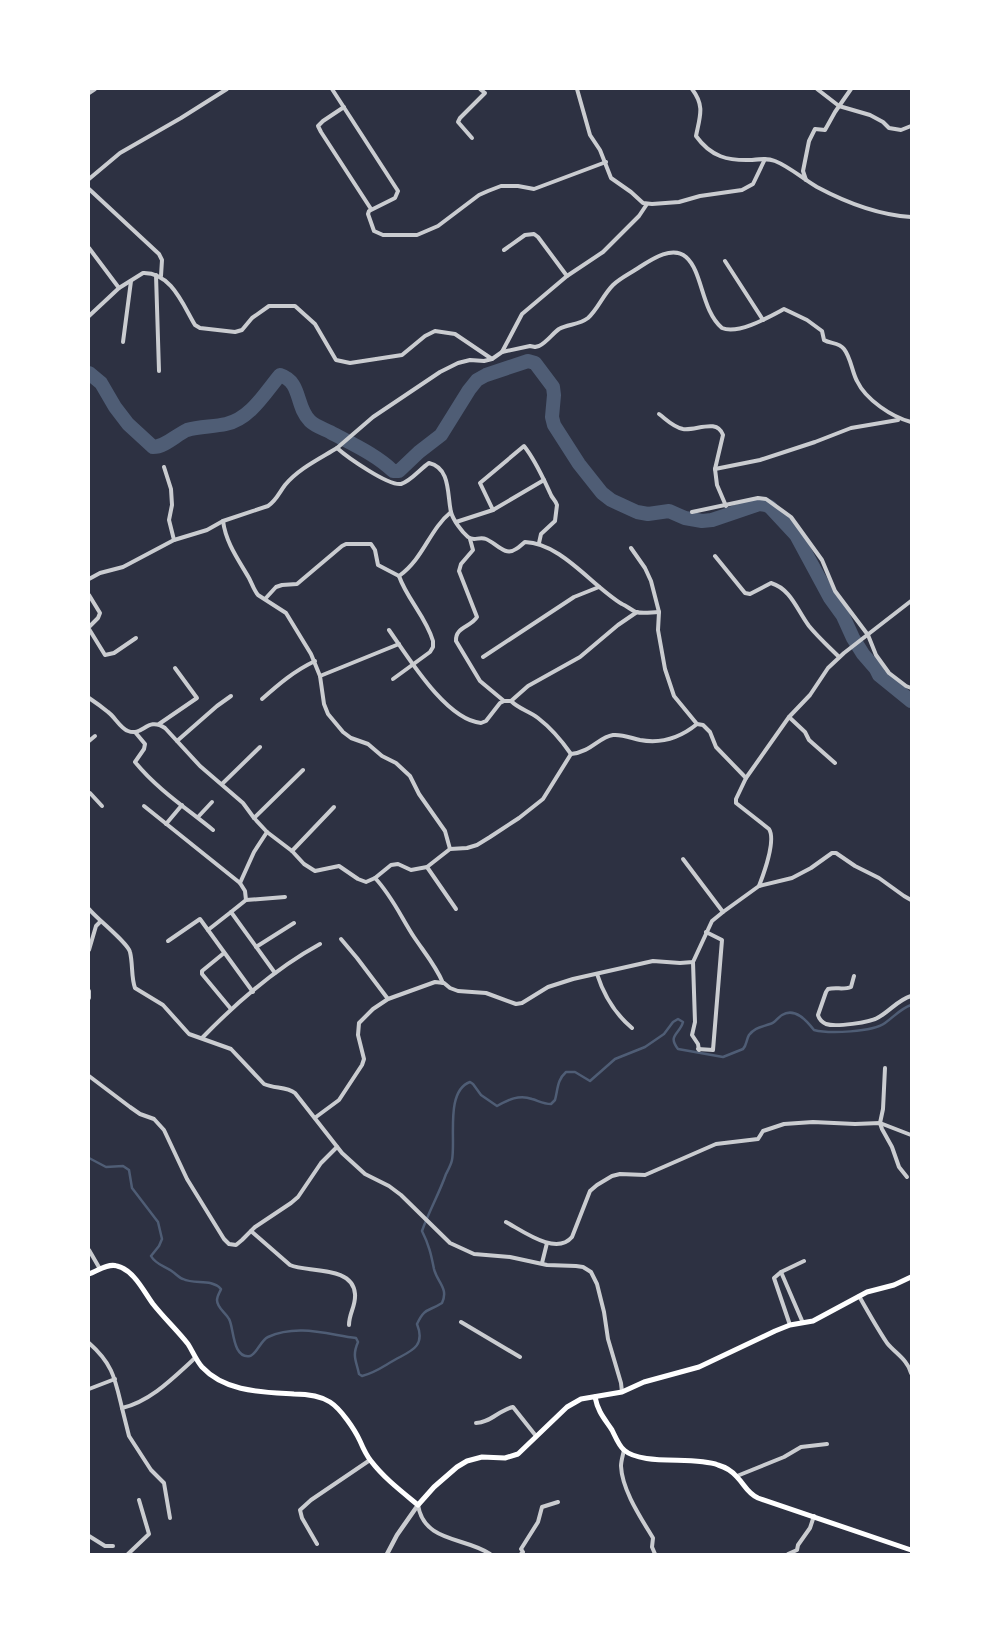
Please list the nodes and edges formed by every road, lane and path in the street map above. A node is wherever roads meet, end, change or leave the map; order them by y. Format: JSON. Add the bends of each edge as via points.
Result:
{"nodes":[{"id":1,"x":95,"y":89,"type":"edge"},
{"id":2,"x":227,"y":89,"type":"edge"},
{"id":3,"x":332,"y":89,"type":"edge"},
{"id":4,"x":480,"y":89,"type":"edge"},
{"id":5,"x":577,"y":89,"type":"edge"},
{"id":6,"x":692,"y":89,"type":"edge"},
{"id":7,"x":817,"y":89,"type":"edge"},
{"id":8,"x":851,"y":89,"type":"edge"},
{"id":9,"x":89,"y":93,"type":"edge"},
{"id":10,"x":839,"y":106,"type":"junction"},
{"id":11,"x":344,"y":107,"type":"junction"},
{"id":12,"x":911,"y":126,"type":"edge"},
{"id":13,"x":472,"y":138,"type":"dead end"},
{"id":14,"x":765,"y":159,"type":"junction"},
{"id":15,"x":606,"y":162,"type":"junction"},
{"id":16,"x":89,"y":179,"type":"edge"},
{"id":17,"x":806,"y":180,"type":"junction"},
{"id":18,"x":89,"y":190,"type":"edge"},
{"id":19,"x":647,"y":204,"type":"junction"},
{"id":20,"x":371,"y":209,"type":"junction"},
{"id":21,"x":911,"y":217,"type":"edge"},
{"id":22,"x":89,"y":248,"type":"edge"},
{"id":23,"x":504,"y":250,"type":"dead end"},
{"id":24,"x":725,"y":261,"type":"dead end"},
{"id":25,"x":158,"y":275,"type":"junction"},
{"id":26,"x":567,"y":276,"type":"junction"},
{"id":27,"x":131,"y":281,"type":"junction"},
{"id":28,"x":119,"y":288,"type":"junction"},
{"id":29,"x":89,"y":316,"type":"edge"},
{"id":30,"x":763,"y":320,"type":"junction"},
{"id":31,"x":123,"y":342,"type":"dead end"},
{"id":32,"x":502,"y":352,"type":"junction"},
{"id":33,"x":492,"y":359,"type":"junction"},
{"id":34,"x":158,"y":371,"type":"dead end"},
{"id":35,"x":659,"y":414,"type":"dead end"},
{"id":36,"x":900,"y":419,"type":"junction"},
{"id":37,"x":911,"y":422,"type":"edge"},
{"id":38,"x":337,"y":448,"type":"junction"},
{"id":39,"x":164,"y":467,"type":"dead end"},
{"id":40,"x":715,"y":469,"type":"junction"},
{"id":41,"x":544,"y":480,"type":"junction"},
{"id":42,"x":726,"y":506,"type":"junction"},
{"id":43,"x":494,"y":510,"type":"junction"},
{"id":44,"x":451,"y":512,"type":"junction"},
{"id":45,"x":692,"y":512,"type":"dead end"},
{"id":46,"x":223,"y":521,"type":"junction"},
{"id":47,"x":456,"y":522,"type":"junction"},
{"id":48,"x":470,"y":539,"type":"junction"},
{"id":49,"x":174,"y":540,"type":"junction"},
{"id":50,"x":539,"y":543,"type":"junction"},
{"id":51,"x":630,"y":548,"type":"dead end"},
{"id":52,"x":715,"y":556,"type":"dead end"},
{"id":53,"x":399,"y":576,"type":"junction"},
{"id":54,"x":89,"y":578,"type":"edge"},
{"id":55,"x":599,"y":587,"type":"junction"},
{"id":56,"x":89,"y":595,"type":"edge"},
{"id":57,"x":265,"y":599,"type":"junction"},
{"id":58,"x":911,"y":601,"type":"edge"},
{"id":59,"x":637,"y":612,"type":"junction"},
{"id":60,"x":659,"y":612,"type":"junction"},
{"id":61,"x":89,"y":628,"type":"edge"},
{"id":62,"x":389,"y":630,"type":"dead end"},
{"id":63,"x":868,"y":635,"type":"junction"},
{"id":64,"x":136,"y":638,"type":"dead end"},
{"id":65,"x":399,"y":644,"type":"junction"},
{"id":66,"x":482,"y":656,"type":"dead end"},
{"id":67,"x":839,"y":657,"type":"junction"},
{"id":68,"x":315,"y":662,"type":"junction"},
{"id":69,"x":413,"y":665,"type":"junction"},
{"id":70,"x":175,"y":668,"type":"dead end"},
{"id":71,"x":320,"y":676,"type":"junction"},
{"id":72,"x":393,"y":679,"type":"dead end"},
{"id":73,"x":911,"y":688,"type":"edge"},
{"id":74,"x":231,"y":696,"type":"dead end"},
{"id":75,"x":89,"y":698,"type":"edge"},
{"id":76,"x":262,"y":699,"type":"dead end"},
{"id":77,"x":504,"y":701,"type":"junction"},
{"id":78,"x":511,"y":701,"type":"junction"},
{"id":79,"x":789,"y":717,"type":"junction"},
{"id":80,"x":159,"y":724,"type":"junction"},
{"id":81,"x":698,"y":724,"type":"junction"},
{"id":82,"x":135,"y":732,"type":"junction"},
{"id":83,"x":95,"y":736,"type":"dead end"},
{"id":84,"x":89,"y":741,"type":"edge"},
{"id":85,"x":177,"y":741,"type":"junction"},
{"id":86,"x":260,"y":747,"type":"dead end"},
{"id":87,"x":571,"y":754,"type":"junction"},
{"id":88,"x":835,"y":763,"type":"dead end"},
{"id":89,"x":303,"y":770,"type":"dead end"},
{"id":90,"x":746,"y":778,"type":"junction"},
{"id":91,"x":222,"y":784,"type":"junction"},
{"id":92,"x":89,"y":793,"type":"edge"},
{"id":93,"x":212,"y":802,"type":"dead end"},
{"id":94,"x":182,"y":805,"type":"junction"},
{"id":95,"x":102,"y":806,"type":"dead end"},
{"id":96,"x":144,"y":806,"type":"dead end"},
{"id":97,"x":334,"y":807,"type":"dead end"},
{"id":98,"x":198,"y":817,"type":"junction"},
{"id":99,"x":254,"y":818,"type":"junction"},
{"id":100,"x":166,"y":824,"type":"junction"},
{"id":101,"x":213,"y":830,"type":"dead end"},
{"id":102,"x":267,"y":832,"type":"junction"},
{"id":103,"x":450,"y":849,"type":"junction"},
{"id":104,"x":292,"y":851,"type":"junction"},
{"id":105,"x":683,"y":858,"type":"dead end"},
{"id":106,"x":427,"y":867,"type":"junction"},
{"id":107,"x":375,"y":878,"type":"junction"},
{"id":108,"x":240,"y":882,"type":"junction"},
{"id":109,"x":758,"y":886,"type":"junction"},
{"id":110,"x":285,"y":897,"type":"dead end"},
{"id":111,"x":246,"y":900,"type":"junction"},
{"id":112,"x":911,"y":900,"type":"edge"},
{"id":113,"x":456,"y":909,"type":"dead end"},
{"id":114,"x":89,"y":910,"type":"edge"},
{"id":115,"x":231,"y":912,"type":"junction"},
{"id":116,"x":723,"y":912,"type":"junction"},
{"id":117,"x":100,"y":922,"type":"junction"},
{"id":118,"x":294,"y":923,"type":"dead end"},
{"id":119,"x":208,"y":930,"type":"junction"},
{"id":120,"x":706,"y":932,"type":"junction"},
{"id":121,"x":340,"y":939,"type":"dead end"},
{"id":122,"x":168,"y":941,"type":"dead end"},
{"id":123,"x":320,"y":944,"type":"dead end"},
{"id":124,"x":256,"y":946,"type":"junction"},
{"id":125,"x":89,"y":950,"type":"edge"},
{"id":126,"x":224,"y":953,"type":"junction"},
{"id":127,"x":693,"y":962,"type":"junction"},
{"id":128,"x":275,"y":973,"type":"junction"},
{"id":129,"x":597,"y":974,"type":"junction"},
{"id":130,"x":854,"y":976,"type":"dead end"},
{"id":131,"x":444,"y":983,"type":"junction"},
{"id":132,"x":89,"y":991,"type":"edge"},
{"id":133,"x":253,"y":992,"type":"junction"},
{"id":134,"x":911,"y":996,"type":"edge"},
{"id":135,"x":89,"y":998,"type":"edge"},
{"id":136,"x":388,"y":1000,"type":"junction"},
{"id":137,"x":231,"y":1009,"type":"junction"},
{"id":138,"x":632,"y":1028,"type":"dead end"},
{"id":139,"x":202,"y":1038,"type":"junction"},
{"id":140,"x":885,"y":1068,"type":"dead end"},
{"id":141,"x":89,"y":1076,"type":"edge"},
{"id":142,"x":316,"y":1118,"type":"junction"},
{"id":143,"x":880,"y":1123,"type":"junction"},
{"id":144,"x":911,"y":1135,"type":"edge"},
{"id":145,"x":337,"y":1147,"type":"junction"},
{"id":146,"x":907,"y":1177,"type":"dead end"},
{"id":147,"x":506,"y":1222,"type":"dead end"},
{"id":148,"x":251,"y":1231,"type":"junction"},
{"id":149,"x":547,"y":1243,"type":"junction"},
{"id":150,"x":89,"y":1250,"type":"edge"},
{"id":151,"x":804,"y":1260,"type":"dead end"},
{"id":152,"x":542,"y":1264,"type":"junction"},
{"id":153,"x":100,"y":1270,"type":"junction"},
{"id":154,"x":780,"y":1272,"type":"junction"},
{"id":155,"x":89,"y":1274,"type":"edge"},
{"id":156,"x":911,"y":1277,"type":"edge"},
{"id":157,"x":859,"y":1296,"type":"junction"},
{"id":158,"x":461,"y":1322,"type":"dead end"},
{"id":159,"x":803,"y":1323,"type":"junction"},
{"id":160,"x":349,"y":1325,"type":"dead end"},
{"id":161,"x":790,"y":1325,"type":"junction"},
{"id":162,"x":89,"y":1343,"type":"edge"},
{"id":163,"x":520,"y":1357,"type":"dead end"},
{"id":164,"x":195,"y":1358,"type":"junction"},
{"id":165,"x":911,"y":1373,"type":"edge"},
{"id":166,"x":115,"y":1379,"type":"junction"},
{"id":167,"x":89,"y":1389,"type":"edge"},
{"id":168,"x":622,"y":1392,"type":"junction"},
{"id":169,"x":595,"y":1397,"type":"junction"},
{"id":170,"x":122,"y":1408,"type":"junction"},
{"id":171,"x":476,"y":1423,"type":"dead end"},
{"id":172,"x":536,"y":1436,"type":"junction"},
{"id":173,"x":827,"y":1444,"type":"dead end"},
{"id":174,"x":624,"y":1450,"type":"junction"},
{"id":175,"x":370,"y":1460,"type":"junction"},
{"id":176,"x":737,"y":1476,"type":"junction"},
{"id":177,"x":140,"y":1500,"type":"dead end"},
{"id":178,"x":558,"y":1502,"type":"dead end"},
{"id":179,"x":418,"y":1505,"type":"junction"},
{"id":180,"x":814,"y":1516,"type":"junction"},
{"id":181,"x":170,"y":1518,"type":"dead end"},
{"id":182,"x":89,"y":1536,"type":"edge"},
{"id":183,"x":317,"y":1544,"type":"dead end"},
{"id":184,"x":113,"y":1546,"type":"dead end"},
{"id":185,"x":911,"y":1550,"type":"edge"},
{"id":186,"x":128,"y":1554,"type":"edge"},
{"id":187,"x":387,"y":1554,"type":"edge"},
{"id":188,"x":490,"y":1554,"type":"edge"},
{"id":189,"x":521,"y":1554,"type":"edge"},
{"id":190,"x":655,"y":1554,"type":"edge"},
{"id":191,"x":788,"y":1554,"type":"edge"}],
"edges":[{"from":1,"to":9,"type":"street"},
{"from":2,"to":16,"type":"street","via":[[120,153]]},
{"from":3,"to":11,"type":"street"},
{"from":4,"to":13,"type":"street","via":[[485,93],[458,122]]},
{"from":5,"to":15,"type":"street","via":[[590,135]]},
{"from":6,"to":14,"type":"street","via":[[702,109],[696,136],[704,147],[722,157]]},
{"from":7,"to":10,"type":"street"},
{"from":8,"to":10,"type":"street"},
{"from":10,"to":12,"type":"street","via":[[870,116],[889,128],[901,130]]},
{"from":10,"to":17,"type":"street","via":[[825,130],[815,129],[812,135],[803,172]]},
{"from":11,"to":20,"type":"street","via":[[318,126]]},
{"from":11,"to":20,"type":"street","via":[[398,191],[395,198]]},
{"from":14,"to":17,"type":"street","via":[[775,161]]},
{"from":14,"to":19,"type":"street","via":[[752,184],[742,190],[679,202]]},
{"from":15,"to":19,"type":"street","via":[[611,178]]},
{"from":15,"to":20,"type":"street","via":[[534,189],[501,186],[488,191],[438,226],[417,235],[376,233],[368,214]]},
{"from":17,"to":21,"type":"street","via":[[850,202]]},
{"from":18,"to":25,"type":"street","via":[[159,254],[162,260]]},
{"from":19,"to":26,"type":"street","via":[[604,252]]},
{"from":22,"to":28,"type":"street"},
{"from":23,"to":26,"type":"street","via":[[525,235],[534,234]]},
{"from":24,"to":30,"type":"street"},
{"from":25,"to":27,"type":"street","via":[[143,273]]},
{"from":25,"to":33,"type":"street","via":[[172,287],[200,328],[235,332],[242,330],[269,306],[295,306],[315,324],[336,360],[350,363],[402,355],[435,331],[455,334]]},
{"from":25,"to":34,"type":"street"},
{"from":26,"to":32,"type":"street","via":[[522,314]]},
{"from":27,"to":28,"type":"street"},
{"from":27,"to":31,"type":"street"},
{"from":28,"to":29,"type":"street"},
{"from":30,"to":32,"type":"street","via":[[741,328],[722,328],[705,302],[689,260],[673,252],[649,260],[618,280],[584,321],[560,329],[535,348],[530,346]]},
{"from":30,"to":36,"type":"street","via":[[784,309],[819,328],[824,340],[844,349],[863,391]]},
{"from":32,"to":33,"type":"street"},
{"from":33,"to":38,"type":"street","via":[[470,360],[440,372],[373,417]]},
{"from":35,"to":40,"type":"street","via":[[682,429],[710,426],[722,431]]},
{"from":36,"to":37,"type":"street"},
{"from":36,"to":40,"type":"street","via":[[851,428],[760,460]]},
{"from":38,"to":44,"type":"street","via":[[350,460],[397,484],[429,463],[434,464],[446,476]]},
{"from":38,"to":46,"type":"street","via":[[294,477],[273,503]]},
{"from":39,"to":49,"type":"street","via":[[171,489],[169,520]]},
{"from":40,"to":42,"type":"street"},
{"from":41,"to":43,"type":"street"},
{"from":41,"to":43,"type":"street","via":[[526,447],[522,446],[480,483]]},
{"from":41,"to":50,"type":"street","via":[[557,505],[555,520],[541,534]]},
{"from":42,"to":45,"type":"street"},
{"from":42,"to":63,"type":"street","via":[[766,499],[791,517],[822,560],[835,591]]},
{"from":43,"to":47,"type":"street"},
{"from":44,"to":47,"type":"street"},
{"from":44,"to":53,"type":"street","via":[[416,560]]},
{"from":46,"to":49,"type":"street"},
{"from":46,"to":57,"type":"street","via":[[229,544],[254,591]]},
{"from":47,"to":48,"type":"street"},
{"from":48,"to":50,"type":"street","via":[[488,540],[503,551],[514,550],[525,542]]},
{"from":48,"to":77,"type":"street","via":[[473,550],[459,571],[477,617],[458,632],[456,641],[480,681]]},
{"from":49,"to":54,"type":"street","via":[[123,567]]},
{"from":50,"to":55,"type":"street","via":[[558,553]]},
{"from":51,"to":60,"type":"street","via":[[651,580]]},
{"from":52,"to":67,"type":"street","via":[[745,593],[750,594],[771,583],[779,585]]},
{"from":53,"to":57,"type":"street","via":[[378,565],[371,544],[346,544],[297,584],[276,587]]},
{"from":53,"to":69,"type":"street","via":[[403,590],[433,642],[430,652]]},
{"from":55,"to":59,"type":"street"},
{"from":55,"to":66,"type":"street","via":[[569,600]]},
{"from":56,"to":61,"type":"street","via":[[100,613]]},
{"from":57,"to":68,"type":"street","via":[[292,621]]},
{"from":58,"to":63,"type":"street"},
{"from":59,"to":60,"type":"street"},
{"from":59,"to":78,"type":"street","via":[[580,657],[528,686]]},
{"from":60,"to":81,"type":"street","via":[[658,630],[668,679],[674,696]]},
{"from":61,"to":64,"type":"street","via":[[105,655],[114,653]]},
{"from":62,"to":65,"type":"street"},
{"from":63,"to":67,"type":"street"},
{"from":63,"to":73,"type":"street","via":[[876,655],[889,673]]},
{"from":65,"to":69,"type":"street"},
{"from":65,"to":71,"type":"street"},
{"from":67,"to":79,"type":"street"},
{"from":68,"to":71,"type":"street"},
{"from":68,"to":76,"type":"street","via":[[286,677]]},
{"from":69,"to":72,"type":"street"},
{"from":69,"to":77,"type":"street","via":[[442,700],[470,721],[481,724]]},
{"from":70,"to":80,"type":"street","via":[[197,698]]},
{"from":71,"to":103,"type":"street","via":[[328,714],[343,732],[362,740],[410,776],[445,831]]},
{"from":74,"to":85,"type":"street"},
{"from":75,"to":82,"type":"street","via":[[108,711],[126,730]]},
{"from":77,"to":78,"type":"street"},
{"from":78,"to":87,"type":"street","via":[[517,708],[536,716],[559,737]]},
{"from":79,"to":88,"type":"street"},
{"from":79,"to":90,"type":"street"},
{"from":80,"to":82,"type":"street"},
{"from":80,"to":85,"type":"street"},
{"from":81,"to":87,"type":"street","via":[[672,739],[641,740],[613,735]]},
{"from":81,"to":90,"type":"street","via":[[710,732],[716,747]]},
{"from":82,"to":94,"type":"street","via":[[145,744],[135,762]]},
{"from":83,"to":84,"type":"street"},
{"from":85,"to":91,"type":"street"},
{"from":86,"to":91,"type":"street"},
{"from":87,"to":103,"type":"street","via":[[547,795],[535,806],[477,844]]},
{"from":89,"to":99,"type":"street"},
{"from":90,"to":109,"type":"street","via":[[736,803],[771,833],[771,845]]},
{"from":91,"to":99,"type":"street"},
{"from":92,"to":95,"type":"street"},
{"from":93,"to":98,"type":"street"},
{"from":94,"to":98,"type":"street"},
{"from":94,"to":100,"type":"street"},
{"from":96,"to":100,"type":"street"},
{"from":97,"to":104,"type":"street"},
{"from":98,"to":101,"type":"street"},
{"from":99,"to":102,"type":"street"},
{"from":100,"to":108,"type":"street"},
{"from":102,"to":104,"type":"street"},
{"from":102,"to":108,"type":"street"},
{"from":103,"to":106,"type":"street"},
{"from":104,"to":107,"type":"street","via":[[315,871],[339,866],[363,882]]},
{"from":105,"to":116,"type":"street"},
{"from":106,"to":107,"type":"street","via":[[411,870],[398,864],[391,865]]},
{"from":106,"to":113,"type":"street"},
{"from":107,"to":131,"type":"street","via":[[391,897]]},
{"from":108,"to":111,"type":"street"},
{"from":109,"to":112,"type":"street","via":[[792,878],[836,852]]},
{"from":109,"to":116,"type":"street"},
{"from":110,"to":111,"type":"street"},
{"from":111,"to":115,"type":"street"},
{"from":114,"to":117,"type":"street"},
{"from":115,"to":119,"type":"street"},
{"from":115,"to":124,"type":"street"},
{"from":116,"to":120,"type":"street","via":[[712,921]]},
{"from":117,"to":125,"type":"street"},
{"from":117,"to":139,"type":"street","via":[[130,950],[135,988],[163,1005],[189,1034]]},
{"from":118,"to":124,"type":"street"},
{"from":119,"to":122,"type":"street","via":[[200,919]]},
{"from":119,"to":126,"type":"street"},
{"from":120,"to":127,"type":"street"},
{"from":120,"to":127,"type":"street","via":[[722,940],[714,1050],[699,1050],[692,1035],[695,1022]]},
{"from":121,"to":136,"type":"street"},
{"from":123,"to":128,"type":"street"},
{"from":124,"to":128,"type":"street"},
{"from":126,"to":133,"type":"street"},
{"from":126,"to":137,"type":"street","via":[[202,974]]},
{"from":127,"to":129,"type":"street","via":[[653,961]]},
{"from":128,"to":133,"type":"street"},
{"from":129,"to":131,"type":"street","via":[[558,983],[516,1004],[486,993],[458,991]]},
{"from":129,"to":138,"type":"street","via":[[606,998]]},
{"from":130,"to":134,"type":"street","via":[[852,987],[828,989],[818,1015],[820,1020],[826,1024],[869,1022]]},
{"from":131,"to":136,"type":"street","via":[[435,982]]},
{"from":132,"to":135,"type":"street"},
{"from":133,"to":137,"type":"street"},
{"from":136,"to":142,"type":"street","via":[[359,1023],[362,1065],[339,1100]]},
{"from":137,"to":139,"type":"street"},
{"from":139,"to":142,"type":"street","via":[[231,1048],[264,1084],[291,1089]]},
{"from":140,"to":143,"type":"street"},
{"from":141,"to":148,"type":"street","via":[[140,1114],[160,1124],[187,1179],[229,1244],[236,1245]]},
{"from":142,"to":145,"type":"street"},
{"from":143,"to":144,"type":"street"},
{"from":143,"to":146,"type":"street","via":[[899,1167]]},
{"from":143,"to":149,"type":"street","via":[[784,1124],[763,1131],[758,1139],[716,1144],[645,1175],[612,1176],[590,1191],[568,1243]]},
{"from":145,"to":148,"type":"street","via":[[321,1163],[298,1197]]},
{"from":145,"to":152,"type":"street","via":[[365,1174],[401,1195],[450,1244],[474,1254]]},
{"from":147,"to":149,"type":"street"},
{"from":148,"to":160,"type":"street","via":[[290,1265],[324,1270],[348,1281],[354,1288],[355,1304]]},
{"from":149,"to":152,"type":"street"},
{"from":150,"to":153,"type":"street"},
{"from":151,"to":154,"type":"street"},
{"from":152,"to":168,"type":"street","via":[[583,1267],[595,1278]]},
{"from":153,"to":155,"type":"main road"},
{"from":153,"to":164,"type":"main road","via":[[110,1265],[118,1266],[132,1277]]},
{"from":154,"to":159,"type":"street"},
{"from":154,"to":161,"type":"street","via":[[774,1278]]},
{"from":156,"to":157,"type":"main road"},
{"from":157,"to":159,"type":"main road","via":[[824,1316]]},
{"from":157,"to":165,"type":"street"},
{"from":158,"to":163,"type":"street"},
{"from":159,"to":161,"type":"main road"},
{"from":161,"to":168,"type":"main road","via":[[699,1367],[644,1382]]},
{"from":162,"to":166,"type":"street","via":[[106,1360]]},
{"from":164,"to":170,"type":"street","via":[[155,1393],[133,1406]]},
{"from":164,"to":175,"type":"main road","via":[[210,1374],[235,1387],[311,1395],[331,1402],[355,1433]]},
{"from":166,"to":167,"type":"street"},
{"from":166,"to":170,"type":"street"},
{"from":168,"to":169,"type":"main road"},
{"from":169,"to":172,"type":"main road","via":[[575,1401]]},
{"from":169,"to":174,"type":"main road","via":[[601,1415]]},
{"from":170,"to":181,"type":"street","via":[[129,1436],[151,1470],[164,1483]]},
{"from":171,"to":172,"type":"street","via":[[513,1407]]},
{"from":172,"to":179,"type":"main road","via":[[513,1456],[466,1461]]},
{"from":173,"to":176,"type":"street","via":[[801,1446],[784,1457]]},
{"from":174,"to":176,"type":"main road","via":[[655,1460],[715,1464]]},
{"from":174,"to":190,"type":"street","via":[[622,1472],[634,1506],[653,1538]]},
{"from":175,"to":179,"type":"main road"},
{"from":175,"to":183,"type":"street","via":[[300,1510]]},
{"from":176,"to":180,"type":"main road","via":[[750,1494]]},
{"from":177,"to":186,"type":"street","via":[[149,1534]]},
{"from":178,"to":189,"type":"street","via":[[542,1508]]},
{"from":179,"to":187,"type":"street"},
{"from":179,"to":188,"type":"street","via":[[420,1515],[433,1531]]},
{"from":180,"to":185,"type":"main road"},
{"from":180,"to":191,"type":"street","via":[[797,1550]]},
{"from":182,"to":184,"type":"street","via":[[105,1546]]}]}
